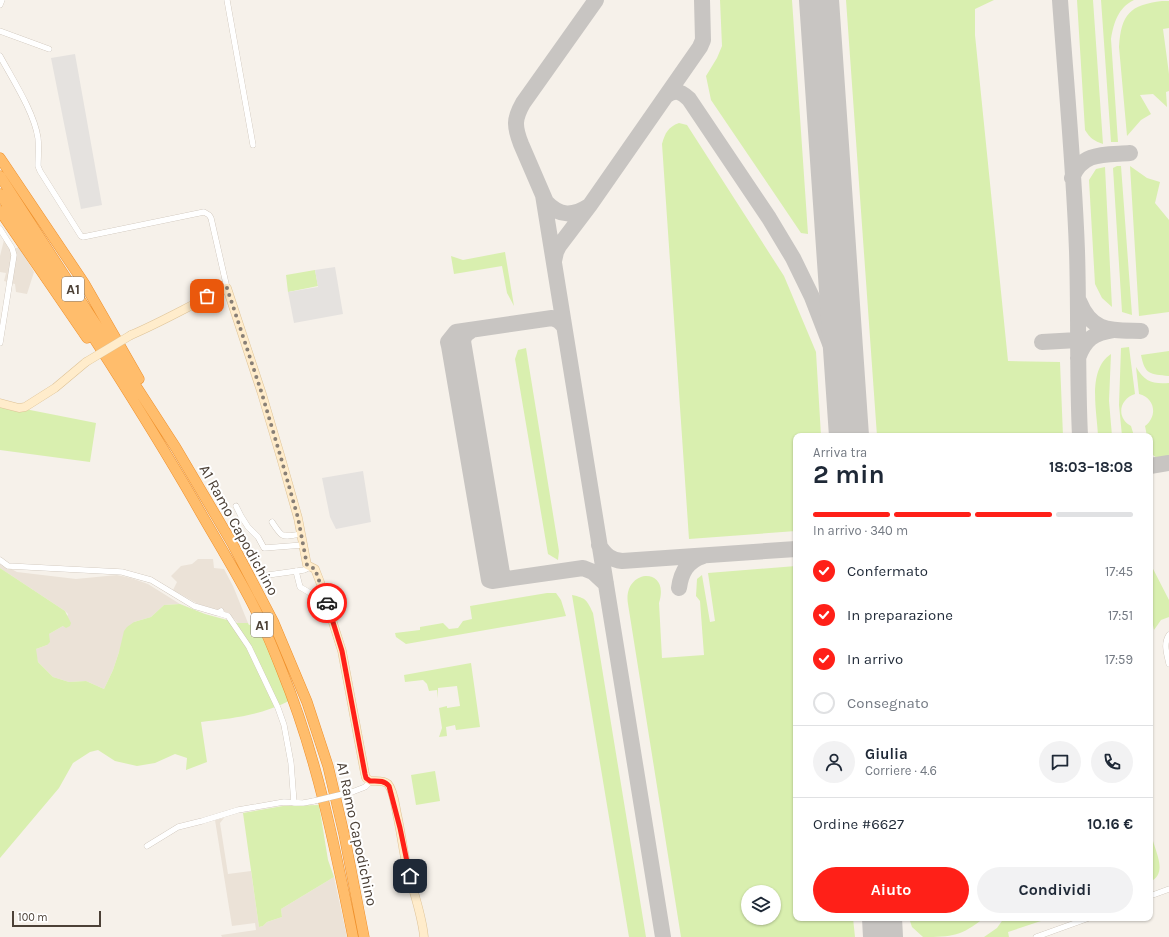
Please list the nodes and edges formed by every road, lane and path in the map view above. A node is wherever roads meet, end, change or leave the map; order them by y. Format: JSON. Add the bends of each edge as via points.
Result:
{"nodes":[{"id":1,"x":2,"y":0,"type":"edge"},
{"id":2,"x":227,"y":0,"type":"edge"},
{"id":3,"x":0,"y":5,"type":"edge"},
{"id":4,"x":0,"y":31,"type":"edge"},
{"id":5,"x":49,"y":49,"type":"dead end"},
{"id":6,"x":0,"y":56,"type":"edge"},
{"id":7,"x":253,"y":145,"type":"dead end"},
{"id":8,"x":0,"y":158,"type":"edge"},
{"id":9,"x":0,"y":176,"type":"edge"},
{"id":10,"x":0,"y":194,"type":"edge"},
{"id":11,"x":0,"y":211,"type":"edge"},
{"id":12,"x":0,"y":228,"type":"edge"},
{"id":13,"x":227,"y":288,"type":"junction"},
{"id":14,"x":0,"y":343,"type":"edge"},
{"id":15,"x":119,"y":377,"type":"junction"},
{"id":16,"x":147,"y":402,"type":"junction"},
{"id":17,"x":0,"y":403,"type":"edge"},
{"id":18,"x":236,"y":506,"type":"dead end"},
{"id":19,"x":272,"y":522,"type":"dead end"},
{"id":20,"x":301,"y":534,"type":"junction"},
{"id":21,"x":303,"y":545,"type":"junction"},
{"id":22,"x":0,"y":560,"type":"edge"},
{"id":23,"x":310,"y":567,"type":"junction"},
{"id":24,"x":296,"y":571,"type":"junction"},
{"id":25,"x":268,"y":575,"type":"dead end"},
{"id":26,"x":316,"y":606,"type":"dead end"},
{"id":27,"x":1169,"y":635,"type":"edge"},
{"id":28,"x":1169,"y":664,"type":"edge"},
{"id":29,"x":370,"y":781,"type":"junction"},
{"id":30,"x":294,"y":803,"type":"junction"},
{"id":31,"x":147,"y":846,"type":"dead end"},
{"id":32,"x":1169,"y":889,"type":"edge"},
{"id":33,"x":1153,"y":895,"type":"edge"},
{"id":34,"x":1081,"y":921,"type":"edge"},
{"id":35,"x":353,"y":937,"type":"edge"},
{"id":36,"x":365,"y":937,"type":"edge"},
{"id":37,"x":424,"y":937,"type":"edge"},
{"id":38,"x":1036,"y":937,"type":"edge"}],
"edges":[{"from":1,"to":3,"type":"street"},
{"from":2,"to":7,"type":"street"},
{"from":4,"to":5,"type":"street"},
{"from":6,"to":13,"type":"street","via":[[17,86],[35,128],[38,166],[83,237],[194,213],[207,213],[216,236]]},
{"from":8,"to":16,"type":"highway","via":[[96,303],[139,380]]},
{"from":9,"to":16,"type":"highway","name":"A1 Ramo Capodichino","number":"A1"},
{"from":10,"to":15,"type":"highway","name":"A1 Ramo Capodichino","number":"A1"},
{"from":11,"to":15,"type":"highway","via":[[75,322]]},
{"from":12,"to":14,"type":"street","via":[[14,256]]},
{"from":13,"to":17,"type":"street","bridge":true,"via":[[131,335],[86,362],[55,388],[25,407]]},
{"from":13,"to":20,"type":"street","via":[[262,394]]},
{"from":15,"to":35,"type":"highway","name":"A1 Ramo Capodichino","number":"A1","via":[[171,461],[249,597],[282,670],[304,732],[325,805]]},
{"from":16,"to":36,"type":"highway","name":"A1 Ramo Capodichino","number":"A1","via":[[232,543],[273,621],[307,702],[328,766]]},
{"from":18,"to":21,"type":"street","via":[[264,548]]},
{"from":19,"to":20,"type":"street","via":[[279,534],[287,537]]},
{"from":20,"to":21,"type":"street"},
{"from":21,"to":23,"type":"street","via":[[307,565]]},
{"from":22,"to":30,"type":"street","via":[[8,566],[122,572],[151,580],[194,606],[228,616],[249,647],[278,708],[284,725]]},
{"from":23,"to":24,"type":"street"},
{"from":23,"to":29,"type":"street","via":[[315,569],[320,582],[342,651],[365,774]]},
{"from":24,"to":25,"type":"street"},
{"from":24,"to":26,"type":"street","via":[[300,587],[312,594]]},
{"from":27,"to":28,"type":"street","via":[[1165,642]]},
{"from":29,"to":30,"type":"street","bridge":true,"via":[[365,787],[352,792]]},
{"from":29,"to":37,"type":"street","via":[[386,782],[389,786]]},
{"from":30,"to":31,"type":"street","via":[[284,802],[238,810],[178,827]]},
{"from":32,"to":33,"type":"street"},
{"from":34,"to":38,"type":"street"}]}
